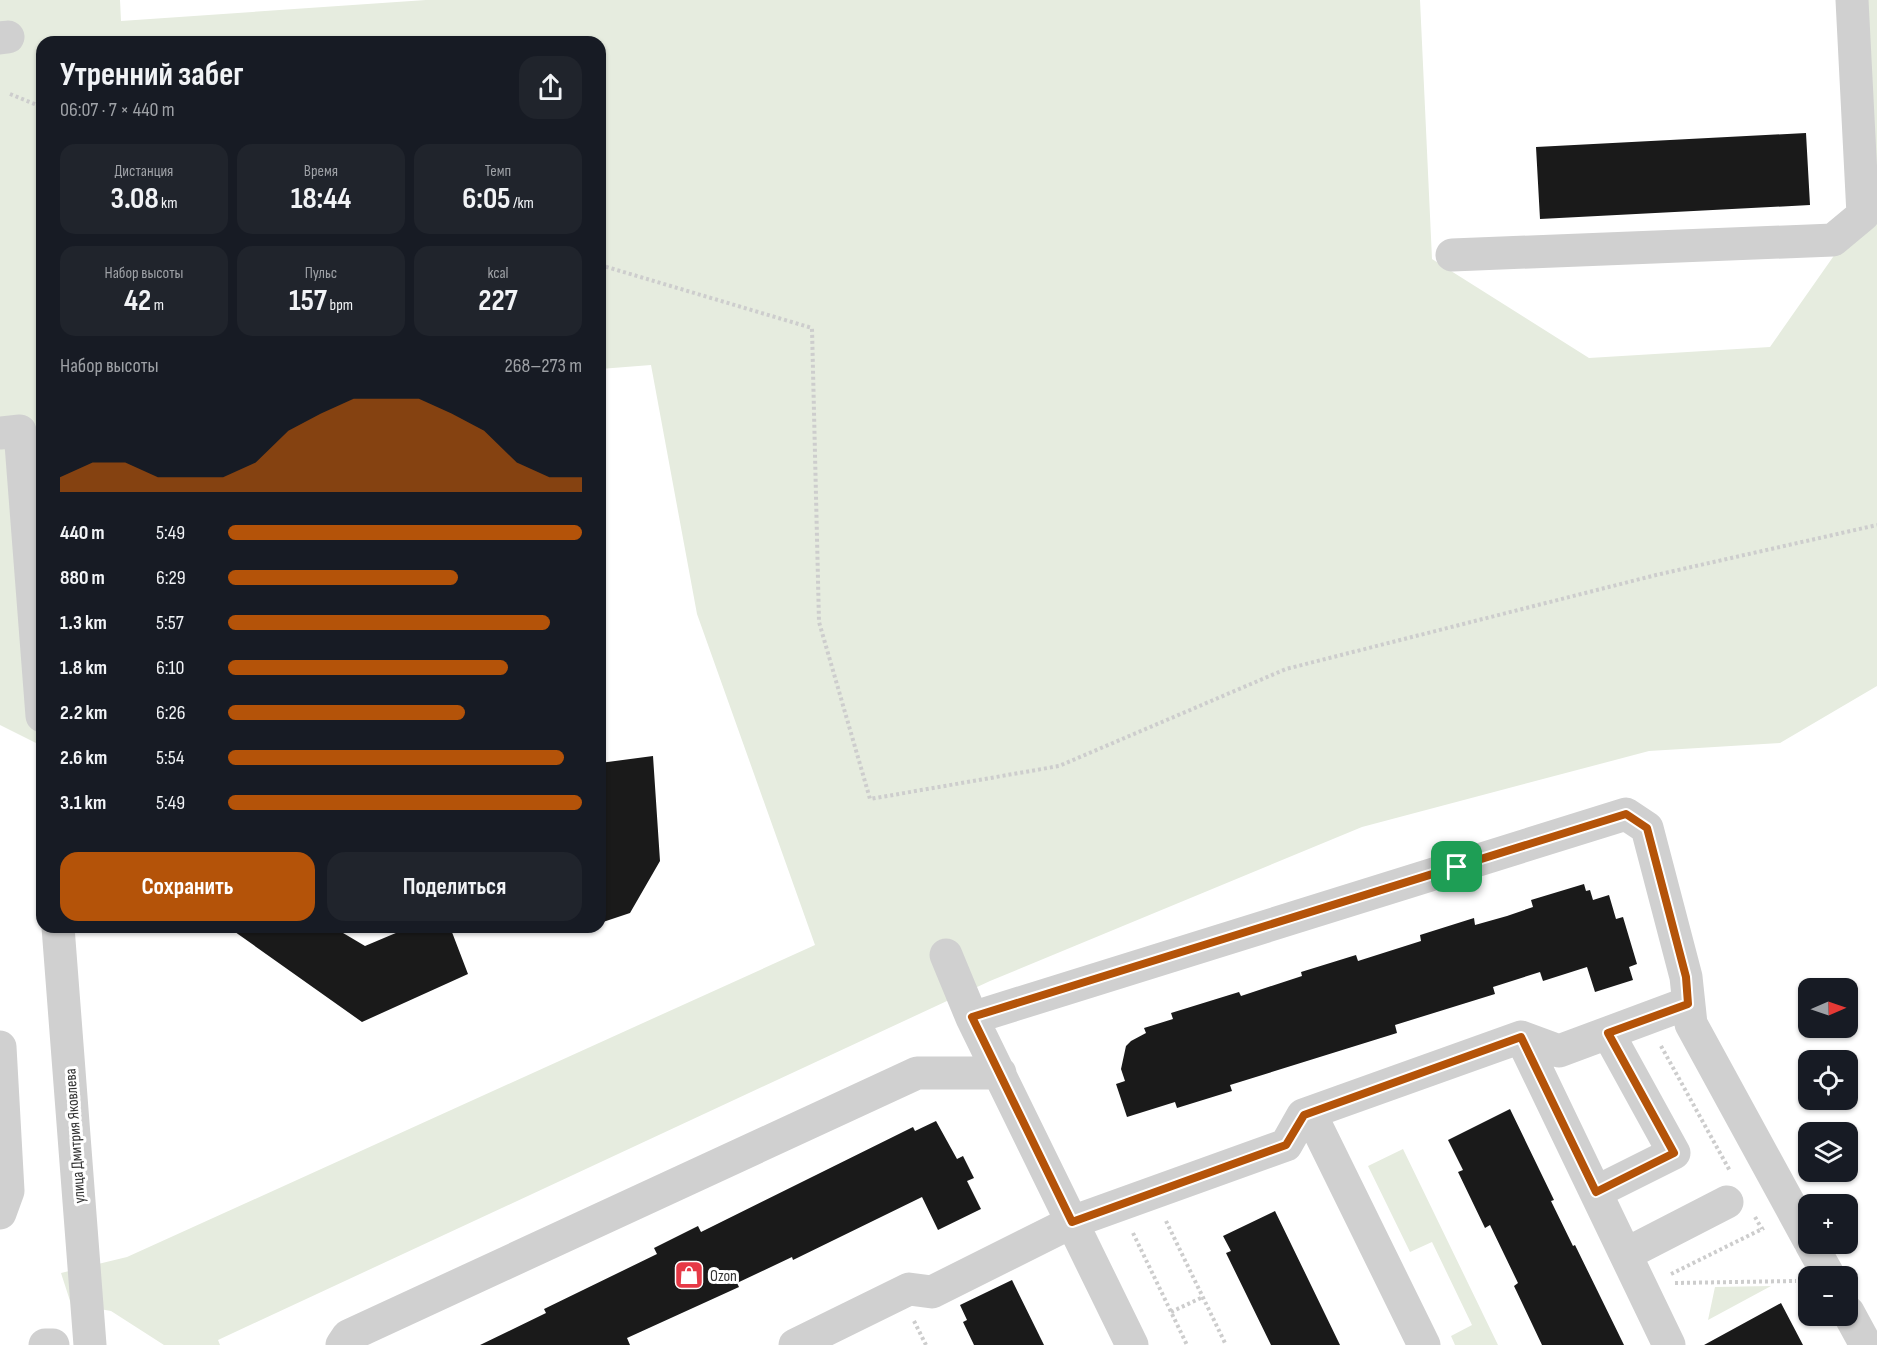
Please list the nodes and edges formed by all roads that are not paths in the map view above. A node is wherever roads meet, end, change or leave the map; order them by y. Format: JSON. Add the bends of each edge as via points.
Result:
{"nodes":[{"id":1,"x":1852,"y":0,"type":"edge"},
{"id":2,"x":1452,"y":255,"type":"dead end"},
{"id":3,"x":10,"y":432,"type":"edge"},
{"id":4,"x":36,"y":663,"type":"edge"},
{"id":5,"x":58,"y":933,"type":"edge"},
{"id":6,"x":945,"y":955,"type":"dead end"},
{"id":7,"x":1688,"y":1004,"type":"junction"},
{"id":8,"x":972,"y":1017,"type":"junction"},
{"id":9,"x":1608,"y":1033,"type":"junction"},
{"id":10,"x":1521,"y":1037,"type":"junction"},
{"id":11,"x":0,"y":1047,"type":"edge"},
{"id":12,"x":999,"y":1073,"type":"junction"},
{"id":13,"x":1310,"y":1113,"type":"junction"},
{"id":14,"x":1596,"y":1192,"type":"junction"},
{"id":15,"x":1737,"y":1197,"type":"road end"},
{"id":16,"x":0,"y":1213,"type":"edge"},
{"id":17,"x":1798,"y":1219,"type":"edge"},
{"id":18,"x":1072,"y":1222,"type":"junction"},
{"id":19,"x":1626,"y":1254,"type":"junction"},
{"id":20,"x":1856,"y":1326,"type":"edge"},
{"id":21,"x":45,"y":1345,"type":"edge"},
{"id":22,"x":53,"y":1345,"type":"edge"},
{"id":23,"x":90,"y":1345,"type":"edge"},
{"id":24,"x":342,"y":1345,"type":"edge"},
{"id":25,"x":795,"y":1345,"type":"edge"},
{"id":26,"x":1132,"y":1345,"type":"edge"},
{"id":27,"x":1424,"y":1345,"type":"edge"},
{"id":28,"x":1669,"y":1345,"type":"edge"},
{"id":29,"x":1866,"y":1345,"type":"edge"}],
"edges":[{"from":1,"to":2,"type":"street","via":[[1863,215],[1833,240]]},
{"from":3,"to":4,"type":"street"},
{"from":5,"to":23,"type":"street","name":"улица Дмитрия Яковлева"},
{"from":6,"to":8,"type":"street"},
{"from":7,"to":8,"type":"street","via":[[1686,977],[1647,828],[1626,814]]},
{"from":7,"to":9,"type":"street"},
{"from":7,"to":17,"type":"street","via":[[1691,1024]]},
{"from":8,"to":12,"type":"street"},
{"from":9,"to":10,"type":"street","via":[[1558,1051]]},
{"from":9,"to":14,"type":"street","via":[[1674,1153]]},
{"from":10,"to":13,"type":"street"},
{"from":10,"to":14,"type":"street"},
{"from":11,"to":16,"type":"street","via":[[8,1191]]},
{"from":12,"to":18,"type":"street"},
{"from":12,"to":24,"type":"street","via":[[917,1073],[348,1336]]},
{"from":13,"to":18,"type":"street","via":[[1304,1115],[1286,1145]]},
{"from":13,"to":27,"type":"street"},
{"from":14,"to":19,"type":"street"},
{"from":15,"to":19,"type":"street"},
{"from":18,"to":25,"type":"street","via":[[932,1292],[909,1289]]},
{"from":18,"to":26,"type":"street"},
{"from":19,"to":28,"type":"street","via":[[1646,1283]]},
{"from":20,"to":29,"type":"street"},
{"from":21,"to":22,"type":"street"}]}
